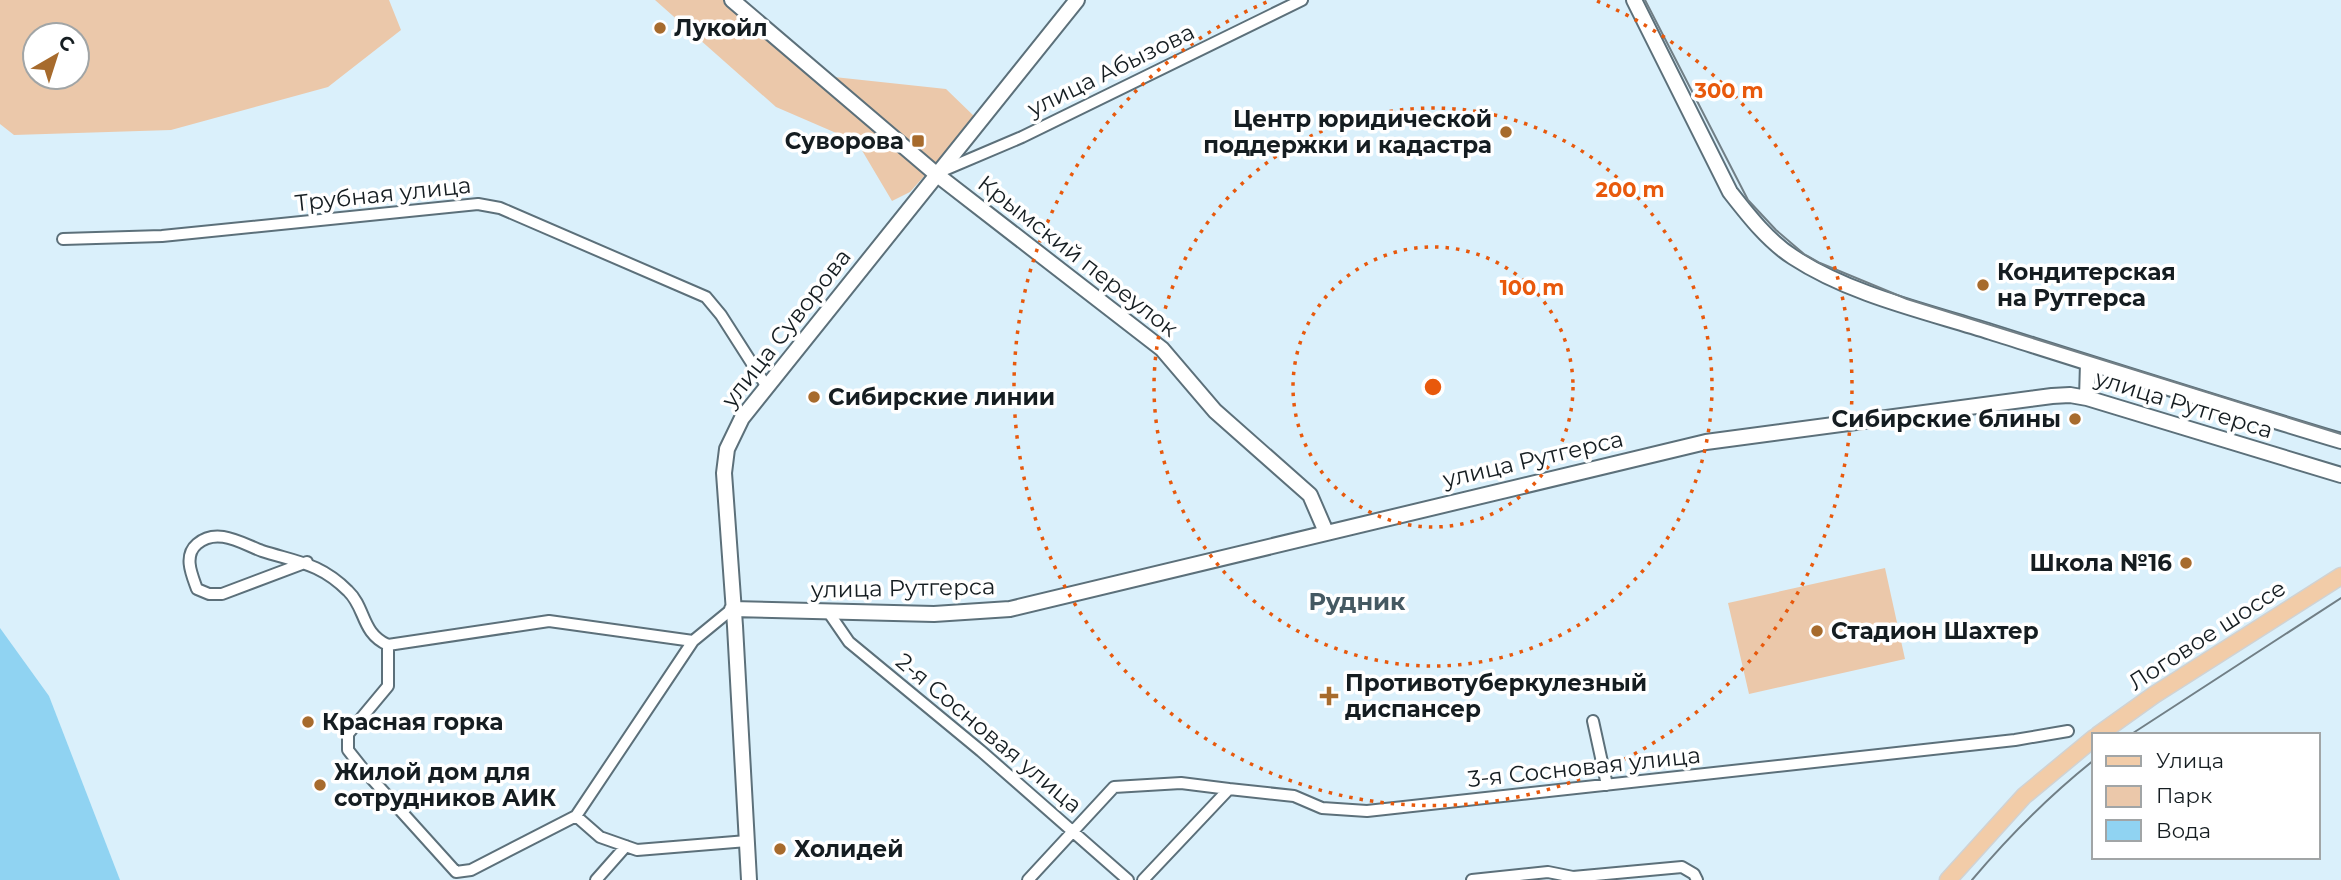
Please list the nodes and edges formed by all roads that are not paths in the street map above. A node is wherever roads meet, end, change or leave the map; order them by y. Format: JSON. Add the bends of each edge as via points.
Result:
{"nodes":[{"id":1,"x":732,"y":0,"type":"edge"},
{"id":2,"x":1077,"y":0,"type":"edge"},
{"id":3,"x":1302,"y":0,"type":"edge"},
{"id":4,"x":1634,"y":0,"type":"edge"},
{"id":5,"x":936,"y":174,"type":"junction"},
{"id":6,"x":63,"y":239,"type":"dead end"},
{"id":7,"x":2088,"y":363,"type":"junction"},
{"id":8,"x":767,"y":387,"type":"junction"},
{"id":9,"x":2087,"y":398,"type":"junction"},
{"id":10,"x":2341,"y":441,"type":"edge"},
{"id":11,"x":2341,"y":475,"type":"edge"},
{"id":12,"x":1326,"y":532,"type":"junction"},
{"id":13,"x":307,"y":562,"type":"junction"},
{"id":14,"x":2341,"y":576,"type":"edge"},
{"id":15,"x":2341,"y":589,"type":"edge"},
{"id":16,"x":732,"y":609,"type":"junction"},
{"id":17,"x":829,"y":613,"type":"junction"},
{"id":18,"x":693,"y":640,"type":"junction"},
{"id":19,"x":388,"y":645,"type":"junction"},
{"id":20,"x":1593,"y":721,"type":"dead end"},
{"id":21,"x":2068,"y":731,"type":"dead end"},
{"id":22,"x":2100,"y":733,"type":"edge"},
{"id":23,"x":2119,"y":733,"type":"edge"},
{"id":24,"x":2092,"y":739,"type":"edge"},
{"id":25,"x":2092,"y":752,"type":"edge"},
{"id":26,"x":1606,"y":785,"type":"junction"},
{"id":27,"x":1229,"y":789,"type":"junction"},
{"id":28,"x":576,"y":816,"type":"junction"},
{"id":29,"x":1074,"y":831,"type":"junction"},
{"id":30,"x":747,"y":842,"type":"junction"},
{"id":31,"x":626,"y":846,"type":"junction"},
{"id":32,"x":596,"y":880,"type":"edge"},
{"id":33,"x":749,"y":880,"type":"edge"},
{"id":34,"x":1028,"y":880,"type":"edge"},
{"id":35,"x":1128,"y":880,"type":"edge"},
{"id":36,"x":1143,"y":880,"type":"edge"},
{"id":37,"x":1472,"y":880,"type":"edge"},
{"id":38,"x":1697,"y":880,"type":"edge"},
{"id":39,"x":1948,"y":880,"type":"edge"},
{"id":40,"x":1961,"y":880,"type":"edge"}],
"edges":[{"from":1,"to":5,"type":"main road","name":"Крымский переулок"},
{"from":2,"to":5,"type":"main road","name":"улица Суворова"},
{"from":3,"to":5,"type":"street","name":"улица Абызова","via":[[1035,131]]},
{"from":4,"to":7,"type":"main road","name":"улица Рутгерса","via":[[1730,192],[1791,256],[1873,294]]},
{"from":5,"to":8,"type":"main road","name":"улица Суворова"},
{"from":5,"to":12,"type":"main road","name":"Крымский переулок","via":[[1162,349],[1215,411],[1310,495]]},
{"from":6,"to":8,"type":"street","name":"Трубная улица","via":[[162,236],[478,204],[500,208],[706,297]]},
{"from":7,"to":9,"type":"main road"},
{"from":7,"to":10,"type":"main road","name":"улица Рутгерса"},
{"from":8,"to":16,"type":"main road","name":"улица Суворова","via":[[735,429],[724,460]]},
{"from":9,"to":11,"type":"main road","name":"улица Рутгерса"},
{"from":9,"to":12,"type":"main road","name":"улица Рутгерса","via":[[2052,396],[1706,442]]},
{"from":12,"to":17,"type":"main road","name":"улица Рутгерса","via":[[1010,608],[934,614]]},
{"from":13,"to":13,"type":"street","via":[[222,594],[209,594],[197,589],[189,558],[206,538],[223,537]]},
{"from":13,"to":19,"type":"street","via":[[351,593],[376,640]]},
{"from":14,"to":22,"type":"main road","name":"Логовое шоссе"},
{"from":15,"to":23,"type":"main road","name":"Логовое шоссе"},
{"from":16,"to":17,"type":"main road","name":"улица Рутгерса"},
{"from":16,"to":18,"type":"street"},
{"from":16,"to":30,"type":"main road","name":"улица Суворова"},
{"from":17,"to":29,"type":"street","name":"2-я Сосновая улица","via":[[849,642]]},
{"from":18,"to":19,"type":"street","via":[[549,621]]},
{"from":18,"to":28,"type":"street"},
{"from":19,"to":28,"type":"street","via":[[388,686],[348,734],[348,750],[456,872],[471,870]]},
{"from":20,"to":26,"type":"street"},
{"from":21,"to":26,"type":"street","name":"3-я Сосновая улица"},
{"from":24,"to":39,"type":"main road","name":"Логовое шоссе","via":[[2024,796]]},
{"from":25,"to":40,"type":"main road","via":[[2012,822]]},
{"from":26,"to":27,"type":"street","name":"3-я Сосновая улица","via":[[1367,811],[1322,808],[1294,796]]},
{"from":27,"to":29,"type":"street","name":"3-я Сосновая улица","via":[[1181,783],[1114,786]]},
{"from":27,"to":36,"type":"street"},
{"from":28,"to":31,"type":"street","via":[[600,837]]},
{"from":29,"to":34,"type":"street"},
{"from":29,"to":35,"type":"street","name":"2-я Сосновая улица"},
{"from":30,"to":31,"type":"street","via":[[637,850]]},
{"from":30,"to":33,"type":"main road","name":"улица Суворова"},
{"from":31,"to":32,"type":"street"},
{"from":37,"to":38,"type":"street","via":[[1682,867]]}]}
